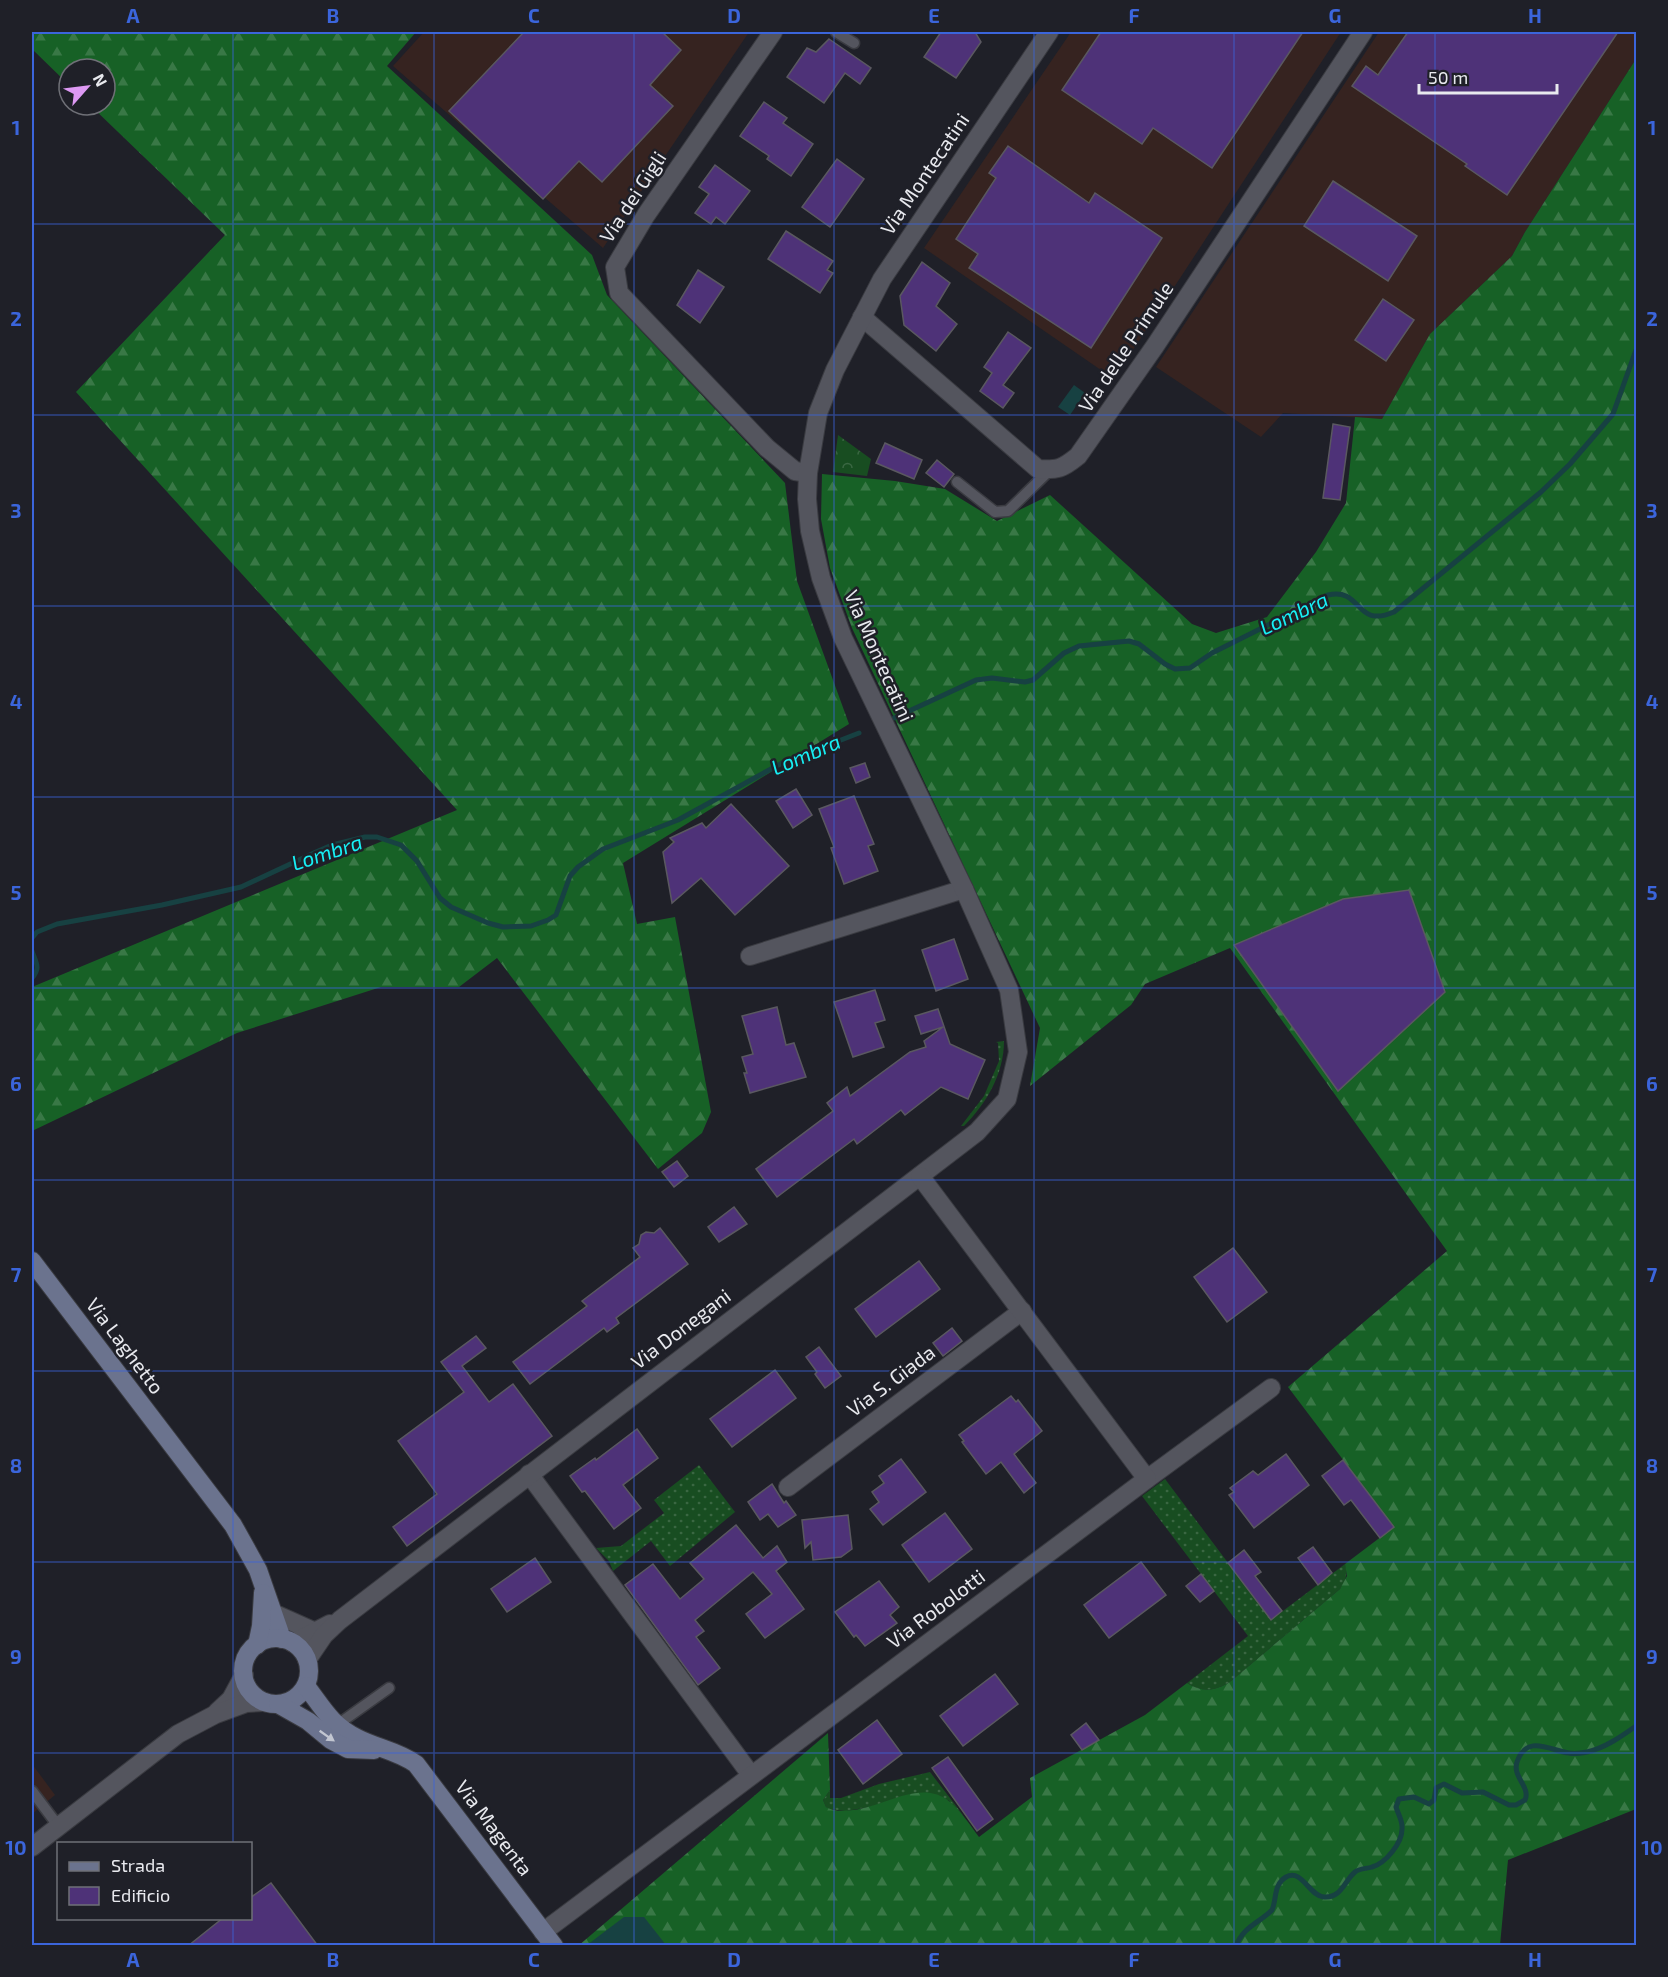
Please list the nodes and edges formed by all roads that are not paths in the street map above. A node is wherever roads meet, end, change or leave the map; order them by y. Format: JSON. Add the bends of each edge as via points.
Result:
{"nodes":[{"id":1,"x":772,"y":32,"type":"edge"},
{"id":2,"x":836,"y":32,"type":"edge"},
{"id":3,"x":1049,"y":32,"type":"edge"},
{"id":4,"x":1363,"y":32,"type":"edge"},
{"id":5,"x":854,"y":43,"type":"dead end"},
{"id":6,"x":862,"y":316,"type":"junction"},
{"id":7,"x":1050,"y":470,"type":"junction"},
{"id":8,"x":808,"y":473,"type":"junction"},
{"id":9,"x":957,"y":482,"type":"dead end"},
{"id":10,"x":964,"y":889,"type":"junction"},
{"id":11,"x":750,"y":956,"type":"dead end"},
{"id":12,"x":1018,"y":1052,"type":"joint"},
{"id":13,"x":920,"y":1176,"type":"junction"},
{"id":14,"x":32,"y":1261,"type":"edge"},
{"id":15,"x":1022,"y":1311,"type":"junction"},
{"id":16,"x":1271,"y":1388,"type":"dead end"},
{"id":17,"x":529,"y":1474,"type":"junction"},
{"id":18,"x":1147,"y":1479,"type":"junction"},
{"id":19,"x":788,"y":1487,"type":"dead end"},
{"id":20,"x":263,"y":1586,"type":"junction"},
{"id":21,"x":274,"y":1614,"type":"junction"},
{"id":22,"x":340,"y":1620,"type":"junction"},
{"id":23,"x":313,"y":1631,"type":"junction"},
{"id":24,"x":288,"y":1641,"type":"junction"},
{"id":25,"x":257,"y":1645,"type":"junction"},
{"id":26,"x":307,"y":1660,"type":"junction"},
{"id":27,"x":243,"y":1675,"type":"junction"},
{"id":28,"x":306,"y":1686,"type":"junction"},
{"id":29,"x":389,"y":1688,"type":"dead end"},
{"id":30,"x":271,"y":1703,"type":"junction"},
{"id":31,"x":216,"y":1714,"type":"junction"},
{"id":32,"x":337,"y":1725,"type":"junction"},
{"id":33,"x":388,"y":1751,"type":"junction"},
{"id":34,"x":751,"y":1775,"type":"junction"},
{"id":35,"x":32,"y":1791,"type":"edge"},
{"id":36,"x":59,"y":1827,"type":"junction"},
{"id":37,"x":32,"y":1847,"type":"edge"},
{"id":38,"x":549,"y":1939,"type":"edge"}],
"edges":[{"from":1,"to":8,"type":"street","name":"Via dei Gigli","via":[[646,215],[615,267],[619,293],[767,448],[795,471]]},
{"from":2,"to":5,"type":"lane"},
{"from":3,"to":6,"type":"street","name":"Via Montecatini","via":[[882,279]]},
{"from":4,"to":7,"type":"street","name":"Via delle Primule","via":[[1078,456],[1058,470]]},
{"from":6,"to":7,"type":"street","via":[[1038,469]]},
{"from":6,"to":8,"type":"street","name":"Via Montecatini","via":[[818,413]]},
{"from":7,"to":9,"type":"lane","via":[[1008,511],[995,512]]},
{"from":8,"to":10,"type":"street","name":"Via Montecatini","via":[[810,531],[821,578],[843,638]]},
{"from":10,"to":11,"type":"street"},
{"from":10,"to":12,"type":"street","name":"Via Montecatini","via":[[1009,990]]},
{"from":12,"to":13,"type":"street","name":"Via Donegani","via":[[1007,1099],[977,1132]]},
{"from":13,"to":15,"type":"street"},
{"from":13,"to":17,"type":"street","name":"Via Donegani"},
{"from":14,"to":20,"type":"street","name":"Via Laghetto","via":[[233,1525]]},
{"from":15,"to":18,"type":"street"},
{"from":15,"to":19,"type":"street","name":"Via S. Giada"},
{"from":16,"to":18,"type":"street","name":"Via Robolotti"},
{"from":17,"to":22,"type":"street","name":"Via Donegani"},
{"from":17,"to":34,"type":"street"},
{"from":18,"to":34,"type":"street","name":"Via Robolotti"},
{"from":20,"to":21,"type":"street"},
{"from":20,"to":25,"type":"street"},
{"from":21,"to":23,"type":"street"},
{"from":21,"to":24,"type":"street"},
{"from":22,"to":23,"type":"street","name":"Via Donegani"},
{"from":22,"to":26,"type":"street","name":"Via Donegani"},
{"from":23,"to":24,"type":"street","name":"Via Donegani"},
{"from":24,"to":25,"type":"street","via":[[269,1639]]},
{"from":24,"to":26,"type":"street","via":[[302,1650]]},
{"from":25,"to":27,"type":"street","via":[[244,1661]]},
{"from":26,"to":28,"type":"street","via":[[310,1671]]},
{"from":27,"to":30,"type":"street","via":[[251,1692]]},
{"from":27,"to":31,"type":"street","via":[[231,1699]]},
{"from":28,"to":30,"type":"street","via":[[292,1701]]},
{"from":28,"to":32,"type":"street","name":"Via Magenta"},
{"from":29,"to":32,"type":"lane"},
{"from":30,"to":31,"type":"street","via":[[246,1703]]},
{"from":30,"to":33,"type":"street","name":"Via Magenta","one_way":true,"via":[[308,1721],[348,1749]]},
{"from":31,"to":36,"type":"street","via":[[178,1734]]},
{"from":32,"to":33,"type":"street","name":"Via Magenta"},
{"from":33,"to":38,"type":"street","name":"Via Magenta","via":[[422,1770]]},
{"from":34,"to":38,"type":"street","name":"Via Robolotti"},
{"from":35,"to":36,"type":"lane"},
{"from":36,"to":37,"type":"street"}]}
